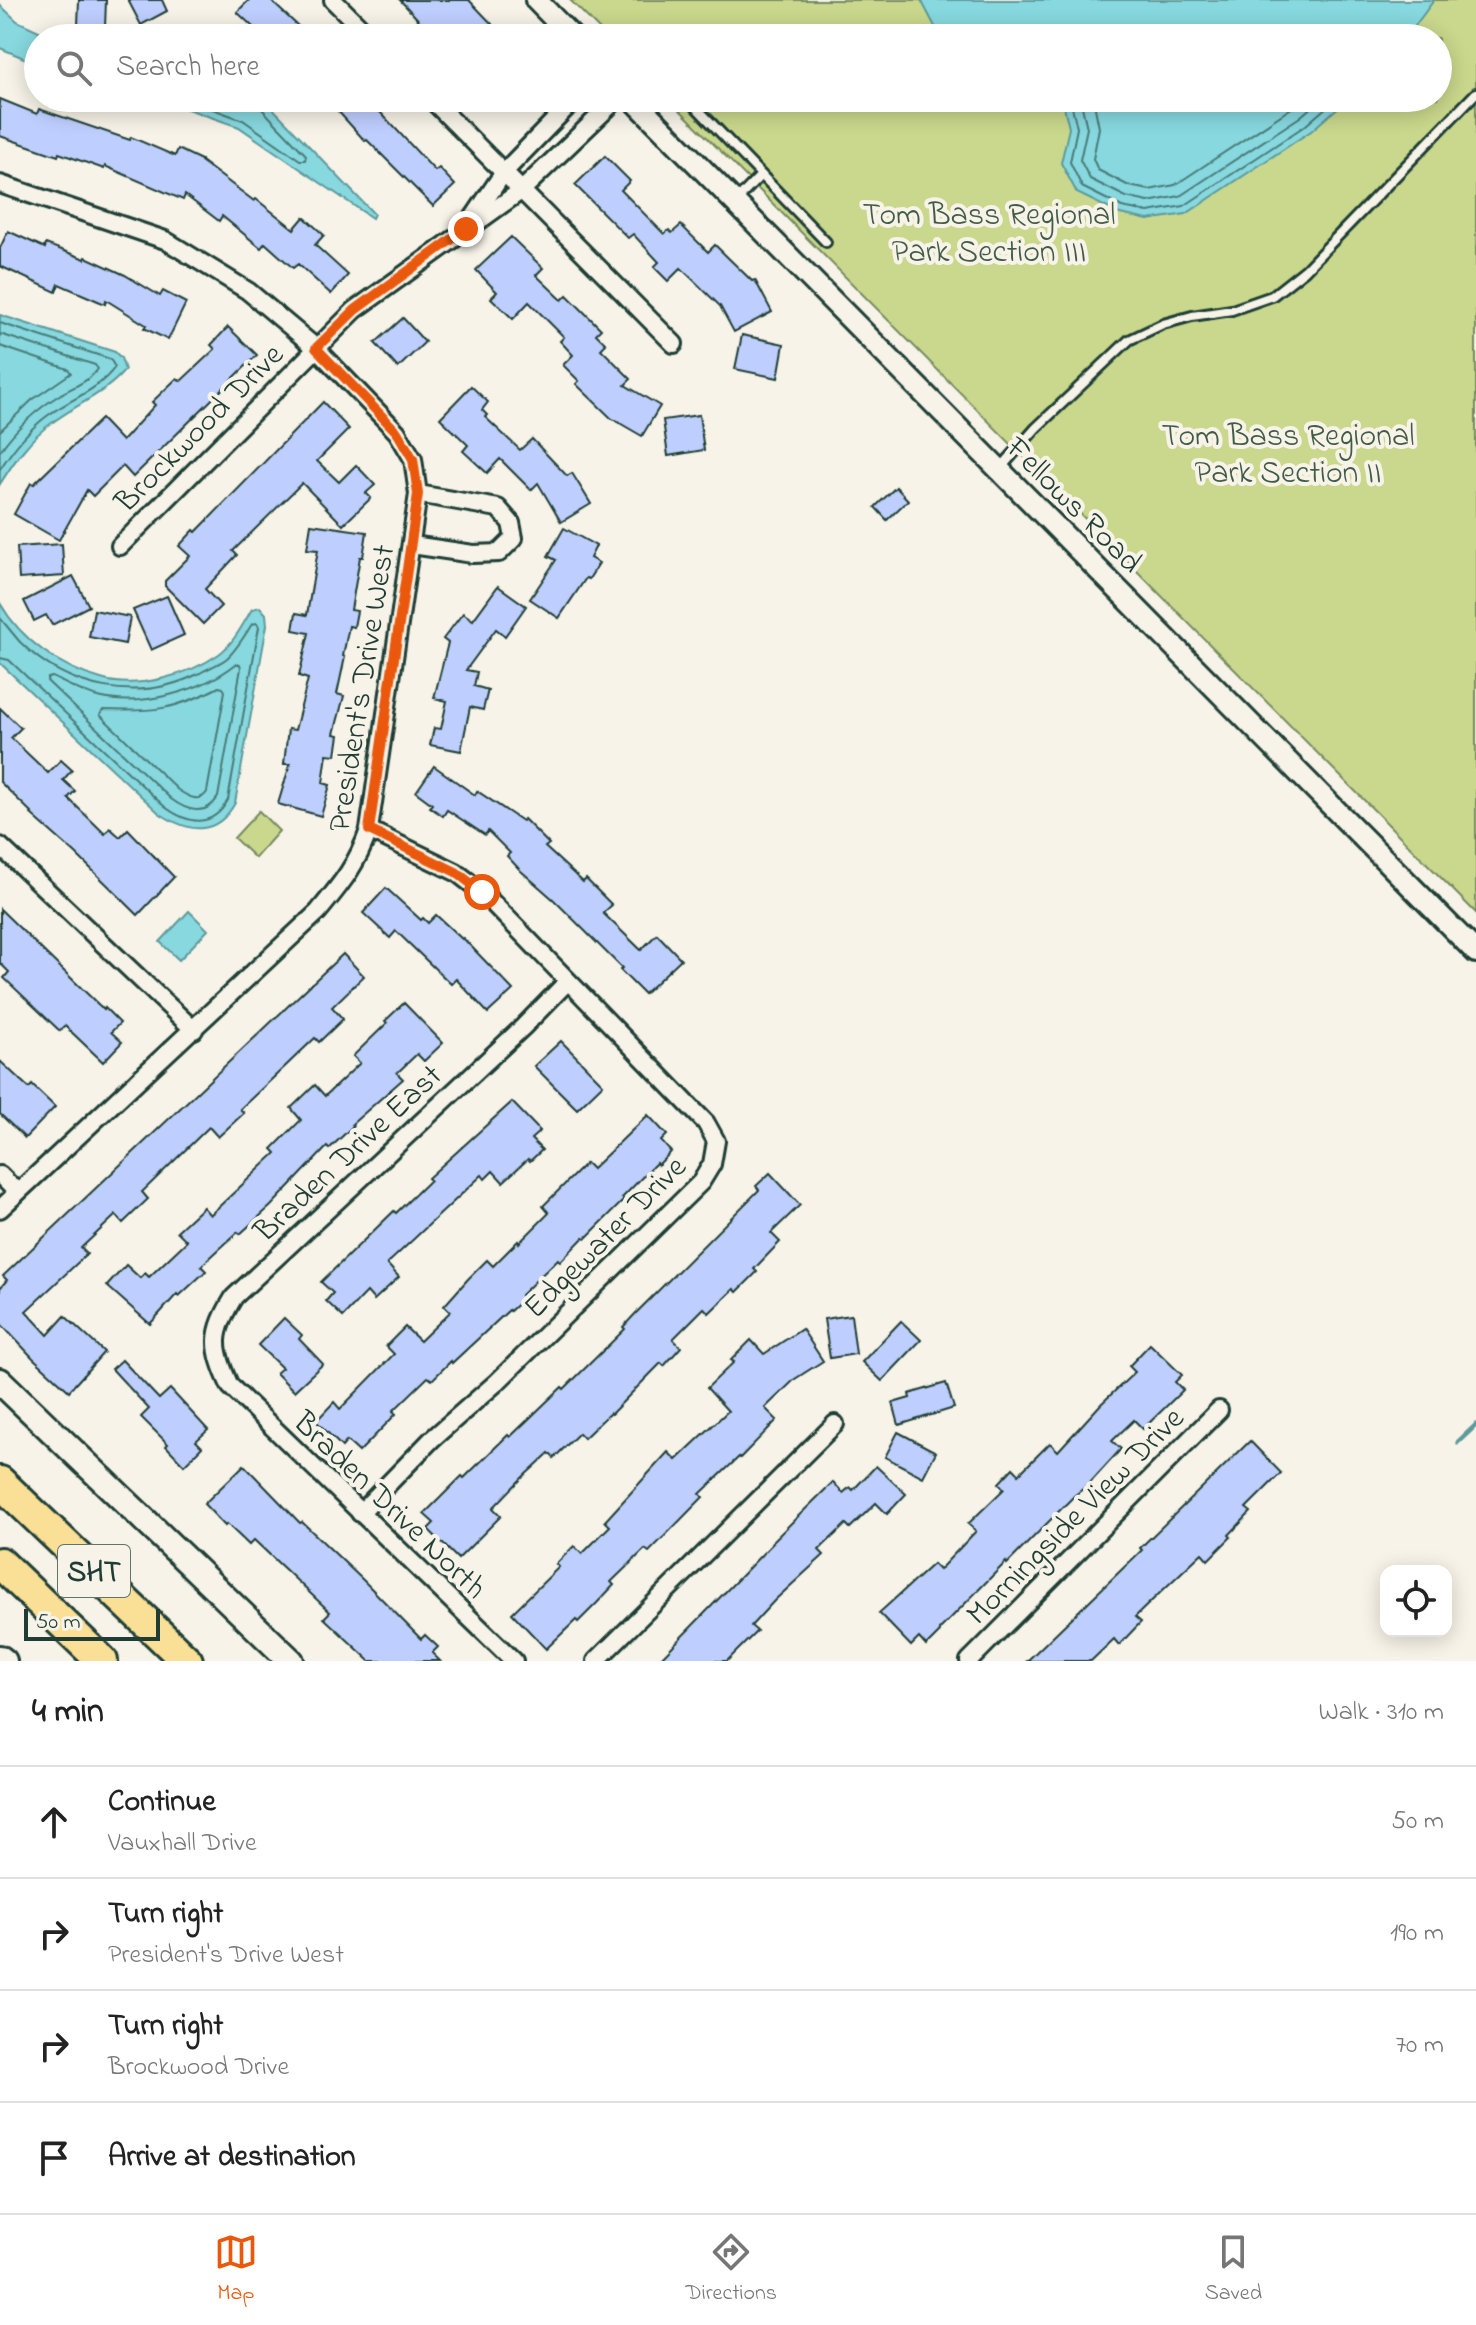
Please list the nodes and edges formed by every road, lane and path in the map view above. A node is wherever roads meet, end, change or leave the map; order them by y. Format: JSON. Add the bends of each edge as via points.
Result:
{"nodes":[{"id":1,"x":333,"y":0,"type":"edge"},
{"id":2,"x":536,"y":0,"type":"edge"},
{"id":3,"x":357,"y":24,"type":"edge"},
{"id":4,"x":559,"y":24,"type":"edge"},
{"id":5,"x":1476,"y":93,"type":"edge"},
{"id":6,"x":444,"y":112,"type":"edge"},
{"id":7,"x":562,"y":112,"type":"edge"},
{"id":8,"x":603,"y":112,"type":"edge"},
{"id":9,"x":646,"y":112,"type":"edge"},
{"id":10,"x":701,"y":112,"type":"edge"},
{"id":11,"x":504,"y":172,"type":"junction"},
{"id":12,"x":761,"y":175,"type":"junction"},
{"id":13,"x":0,"y":184,"type":"edge"},
{"id":14,"x":522,"y":190,"type":"junction"},
{"id":15,"x":734,"y":203,"type":"junction"},
{"id":16,"x":466,"y":229,"type":"junction"},
{"id":17,"x":826,"y":242,"type":"dead end"},
{"id":18,"x":674,"y":344,"type":"dead end"},
{"id":19,"x":316,"y":348,"type":"junction"},
{"id":20,"x":999,"y":470,"type":"junction"},
{"id":21,"x":418,"y":494,"type":"junction"},
{"id":22,"x":412,"y":545,"type":"junction"},
{"id":23,"x":120,"y":546,"type":"dead end"},
{"id":24,"x":369,"y":830,"type":"junction"},
{"id":25,"x":0,"y":846,"type":"edge"},
{"id":26,"x":1476,"y":952,"type":"edge"},
{"id":27,"x":567,"y":982,"type":"junction"},
{"id":28,"x":194,"y":1030,"type":"junction"},
{"id":29,"x":0,"y":1175,"type":"edge"},
{"id":30,"x":17,"y":1192,"type":"junction"},
{"id":31,"x":0,"y":1209,"type":"edge"},
{"id":32,"x":0,"y":1381,"type":"edge"},
{"id":33,"x":230,"y":1386,"type":"joint"},
{"id":34,"x":1219,"y":1410,"type":"dead end"},
{"id":35,"x":835,"y":1424,"type":"dead end"},
{"id":36,"x":0,"y":1482,"type":"edge"},
{"id":37,"x":360,"y":1513,"type":"junction"},
{"id":38,"x":0,"y":1563,"type":"edge"},
{"id":39,"x":102,"y":1661,"type":"edge"},
{"id":40,"x":187,"y":1661,"type":"edge"},
{"id":41,"x":291,"y":1661,"type":"edge"},
{"id":42,"x":514,"y":1661,"type":"edge"},
{"id":43,"x":596,"y":1661,"type":"edge"},
{"id":44,"x":969,"y":1661,"type":"edge"}],
"edges":[{"from":1,"to":3,"type":"street"},
{"from":2,"to":4,"type":"street"},
{"from":5,"to":20,"type":"lane","via":[[1305,270],[1272,296],[1163,324],[1129,340]]},
{"from":6,"to":11,"type":"street"},
{"from":7,"to":11,"type":"street","name":"Brockwood Drive"},
{"from":8,"to":14,"type":"street","name":"Brockwood Drive"},
{"from":9,"to":15,"type":"street","name":"Fellows Road"},
{"from":10,"to":12,"type":"lane"},
{"from":11,"to":14,"type":"street"},
{"from":11,"to":16,"type":"street","name":"Brockwood Drive"},
{"from":12,"to":15,"type":"lane"},
{"from":12,"to":17,"type":"lane"},
{"from":13,"to":19,"type":"street","name":"President's Drive West","via":[[165,240],[248,291]]},
{"from":14,"to":16,"type":"street","name":"Brockwood Drive"},
{"from":14,"to":18,"type":"street"},
{"from":15,"to":20,"type":"street","name":"Fellows Road"},
{"from":16,"to":19,"type":"street","name":"Brockwood Drive","via":[[355,310]]},
{"from":19,"to":21,"type":"street","name":"President's Drive West","via":[[397,432],[413,459]]},
{"from":19,"to":23,"type":"street","name":"Brockwood Drive"},
{"from":20,"to":26,"type":"street","name":"Fellows Road"},
{"from":21,"to":22,"type":"street","name":"President's Drive West"},
{"from":21,"to":22,"type":"street","via":[[498,508],[511,523],[514,538],[499,553]]},
{"from":22,"to":24,"type":"street","name":"President's Drive West"},
{"from":24,"to":27,"type":"street","name":"Edgewater Drive","via":[[456,872],[482,892]]},
{"from":24,"to":28,"type":"street","name":"President's Drive West","via":[[349,875],[318,912]]},
{"from":25,"to":28,"type":"street"},
{"from":27,"to":33,"type":"street","name":"Braden Drive East","via":[[234,1297],[220,1319],[216,1343]]},
{"from":27,"to":37,"type":"street","name":"Edgewater Drive","via":[[706,1123],[716,1141],[712,1164],[690,1193]]},
{"from":28,"to":30,"type":"street","name":"President's Drive West"},
{"from":29,"to":30,"type":"street"},
{"from":30,"to":31,"type":"street","name":"President's Drive West"},
{"from":32,"to":41,"type":"main road"},
{"from":33,"to":37,"type":"street","name":"Braden Drive North"},
{"from":34,"to":44,"type":"street","name":"Morningside View Drive"},
{"from":35,"to":43,"type":"street"},
{"from":36,"to":40,"type":"highway","number":"SHT"},
{"from":37,"to":42,"type":"street","name":"Braden Drive North"},
{"from":38,"to":39,"type":"highway","number":"SHT"}]}
